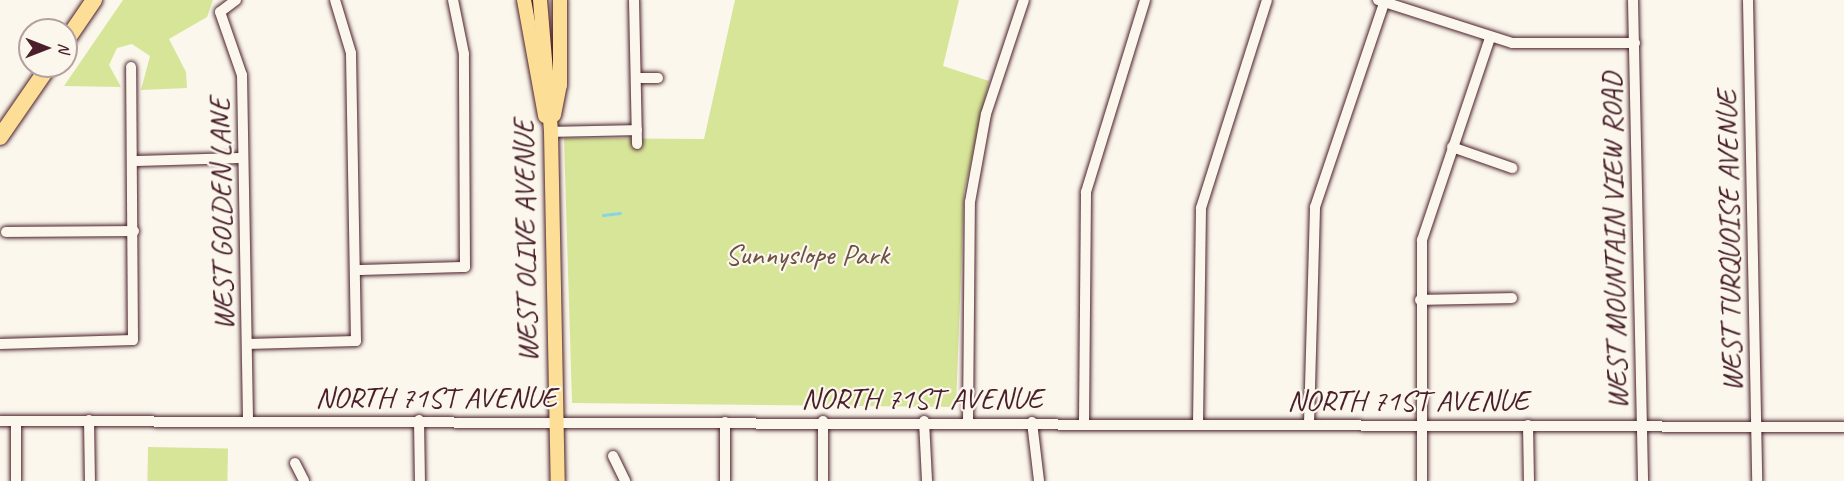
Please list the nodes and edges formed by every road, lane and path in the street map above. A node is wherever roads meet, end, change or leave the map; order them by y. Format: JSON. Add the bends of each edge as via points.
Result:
{"nodes":[{"id":1,"x":94,"y":0,"type":"edge"},
{"id":2,"x":236,"y":0,"type":"edge"},
{"id":3,"x":335,"y":0,"type":"edge"},
{"id":4,"x":453,"y":0,"type":"edge"},
{"id":5,"x":524,"y":0,"type":"edge"},
{"id":6,"x":540,"y":0,"type":"edge"},
{"id":7,"x":560,"y":0,"type":"edge"},
{"id":8,"x":634,"y":0,"type":"edge"},
{"id":9,"x":1024,"y":0,"type":"edge"},
{"id":10,"x":1145,"y":0,"type":"edge"},
{"id":11,"x":1267,"y":0,"type":"edge"},
{"id":12,"x":1633,"y":0,"type":"edge"},
{"id":13,"x":1748,"y":0,"type":"edge"},
{"id":14,"x":1382,"y":1,"type":"edge"},
{"id":15,"x":78,"y":23,"type":"edge"},
{"id":16,"x":1490,"y":38,"type":"junction"},
{"id":17,"x":1635,"y":43,"type":"junction"},
{"id":18,"x":131,"y":67,"type":"dead end"},
{"id":19,"x":41,"y":78,"type":"edge"},
{"id":20,"x":636,"y":78,"type":"junction"},
{"id":21,"x":658,"y":78,"type":"dead end"},
{"id":22,"x":637,"y":130,"type":"junction"},
{"id":23,"x":551,"y":132,"type":"junction"},
{"id":24,"x":0,"y":138,"type":"edge"},
{"id":25,"x":637,"y":144,"type":"dead end"},
{"id":26,"x":1452,"y":147,"type":"junction"},
{"id":27,"x":243,"y":158,"type":"junction"},
{"id":28,"x":133,"y":161,"type":"junction"},
{"id":29,"x":1512,"y":168,"type":"dead end"},
{"id":30,"x":135,"y":231,"type":"junction"},
{"id":31,"x":6,"y":232,"type":"dead end"},
{"id":32,"x":357,"y":270,"type":"junction"},
{"id":33,"x":1512,"y":298,"type":"dead end"},
{"id":34,"x":1420,"y":300,"type":"junction"},
{"id":35,"x":0,"y":344,"type":"edge"},
{"id":36,"x":247,"y":344,"type":"junction"},
{"id":37,"x":89,"y":420,"type":"junction"},
{"id":38,"x":248,"y":420,"type":"junction"},
{"id":39,"x":419,"y":420,"type":"junction"},
{"id":40,"x":0,"y":421,"type":"edge"},
{"id":41,"x":16,"y":421,"type":"junction"},
{"id":42,"x":823,"y":421,"type":"junction"},
{"id":43,"x":924,"y":421,"type":"junction"},
{"id":44,"x":968,"y":421,"type":"junction"},
{"id":45,"x":557,"y":422,"type":"junction"},
{"id":46,"x":725,"y":422,"type":"junction"},
{"id":47,"x":1032,"y":422,"type":"junction"},
{"id":48,"x":1084,"y":422,"type":"junction"},
{"id":49,"x":1198,"y":423,"type":"junction"},
{"id":50,"x":1309,"y":423,"type":"junction"},
{"id":51,"x":1421,"y":424,"type":"junction"},
{"id":52,"x":1528,"y":424,"type":"junction"},
{"id":53,"x":1641,"y":425,"type":"junction"},
{"id":54,"x":1756,"y":426,"type":"junction"},
{"id":55,"x":1844,"y":427,"type":"edge"},
{"id":56,"x":613,"y":456,"type":"dead end"},
{"id":57,"x":295,"y":462,"type":"dead end"},
{"id":58,"x":16,"y":481,"type":"edge"},
{"id":59,"x":90,"y":481,"type":"edge"},
{"id":60,"x":304,"y":481,"type":"edge"},
{"id":61,"x":420,"y":481,"type":"edge"},
{"id":62,"x":558,"y":481,"type":"edge"},
{"id":63,"x":624,"y":481,"type":"edge"},
{"id":64,"x":725,"y":481,"type":"edge"},
{"id":65,"x":823,"y":481,"type":"edge"},
{"id":66,"x":927,"y":481,"type":"edge"},
{"id":67,"x":1039,"y":481,"type":"edge"},
{"id":68,"x":1422,"y":481,"type":"edge"},
{"id":69,"x":1529,"y":481,"type":"edge"},
{"id":70,"x":1643,"y":481,"type":"edge"},
{"id":71,"x":1757,"y":481,"type":"edge"}],
"edges":[{"from":1,"to":15,"type":"highway"},
{"from":2,"to":27,"type":"street","name":"WEST GOLDEN LANE","via":[[220,12],[242,75]]},
{"from":3,"to":32,"type":"street","via":[[351,54]]},
{"from":4,"to":32,"type":"street","via":[[464,54],[465,267]]},
{"from":5,"to":23,"type":"main road","via":[[537,93]]},
{"from":6,"to":23,"type":"main road","name":"WEST OLIVE AVENUE"},
{"from":7,"to":23,"type":"main road","via":[[560,86]]},
{"from":8,"to":20,"type":"street"},
{"from":9,"to":44,"type":"street","via":[[986,114],[971,192]]},
{"from":10,"to":48,"type":"street","via":[[1086,192]]},
{"from":11,"to":49,"type":"street","via":[[1201,208]]},
{"from":12,"to":17,"type":"street","name":"WEST MOUNTAIN VIEW ROAD"},
{"from":13,"to":54,"type":"street","name":"WEST TURQUOISE AVENUE"},
{"from":14,"to":16,"type":"street"},
{"from":14,"to":50,"type":"street","via":[[1315,207]]},
{"from":16,"to":17,"type":"street","via":[[1531,44]]},
{"from":16,"to":26,"type":"street"},
{"from":17,"to":53,"type":"street","name":"WEST MOUNTAIN VIEW ROAD"},
{"from":18,"to":28,"type":"street"},
{"from":19,"to":24,"type":"highway"},
{"from":20,"to":21,"type":"street"},
{"from":20,"to":22,"type":"street"},
{"from":22,"to":23,"type":"street"},
{"from":22,"to":25,"type":"street"},
{"from":23,"to":45,"type":"main road","name":"WEST OLIVE AVENUE"},
{"from":26,"to":29,"type":"street"},
{"from":26,"to":34,"type":"street","via":[[1422,240]]},
{"from":27,"to":28,"type":"street"},
{"from":27,"to":36,"type":"street","name":"WEST GOLDEN LANE"},
{"from":28,"to":30,"type":"street"},
{"from":30,"to":31,"type":"street"},
{"from":30,"to":35,"type":"street","via":[[133,340]]},
{"from":32,"to":36,"type":"street","via":[[356,341]]},
{"from":33,"to":34,"type":"street"},
{"from":34,"to":51,"type":"street"},
{"from":36,"to":38,"type":"street","name":"WEST GOLDEN LANE"},
{"from":37,"to":38,"type":"street","name":"NORTH 71ST AVENUE"},
{"from":37,"to":41,"type":"street","name":"NORTH 71ST AVENUE"},
{"from":37,"to":59,"type":"street"},
{"from":38,"to":39,"type":"street","name":"NORTH 71ST AVENUE"},
{"from":39,"to":45,"type":"street","name":"NORTH 71ST AVENUE"},
{"from":39,"to":61,"type":"street"},
{"from":40,"to":41,"type":"street","name":"NORTH 71ST AVENUE"},
{"from":41,"to":58,"type":"street"},
{"from":42,"to":43,"type":"street","name":"NORTH 71ST AVENUE"},
{"from":42,"to":46,"type":"street","name":"NORTH 71ST AVENUE"},
{"from":42,"to":65,"type":"street"},
{"from":43,"to":44,"type":"street","name":"NORTH 71ST AVENUE"},
{"from":43,"to":66,"type":"street"},
{"from":44,"to":47,"type":"street","name":"NORTH 71ST AVENUE"},
{"from":45,"to":46,"type":"street","name":"NORTH 71ST AVENUE"},
{"from":45,"to":62,"type":"main road","name":"WEST OLIVE AVENUE"},
{"from":46,"to":64,"type":"street"},
{"from":47,"to":48,"type":"street","name":"NORTH 71ST AVENUE"},
{"from":47,"to":67,"type":"street"},
{"from":48,"to":49,"type":"street","name":"NORTH 71ST AVENUE"},
{"from":49,"to":50,"type":"street","name":"NORTH 71ST AVENUE"},
{"from":50,"to":51,"type":"street","name":"NORTH 71ST AVENUE"},
{"from":51,"to":52,"type":"street","name":"NORTH 71ST AVENUE"},
{"from":51,"to":68,"type":"street"},
{"from":52,"to":53,"type":"street","name":"NORTH 71ST AVENUE"},
{"from":52,"to":69,"type":"street"},
{"from":53,"to":54,"type":"street","name":"NORTH 71ST AVENUE"},
{"from":53,"to":70,"type":"street","name":"WEST MOUNTAIN VIEW ROAD"},
{"from":54,"to":55,"type":"street","name":"NORTH 71ST AVENUE"},
{"from":54,"to":71,"type":"street","name":"WEST TURQUOISE AVENUE"},
{"from":56,"to":63,"type":"street"},
{"from":57,"to":60,"type":"street"}]}
